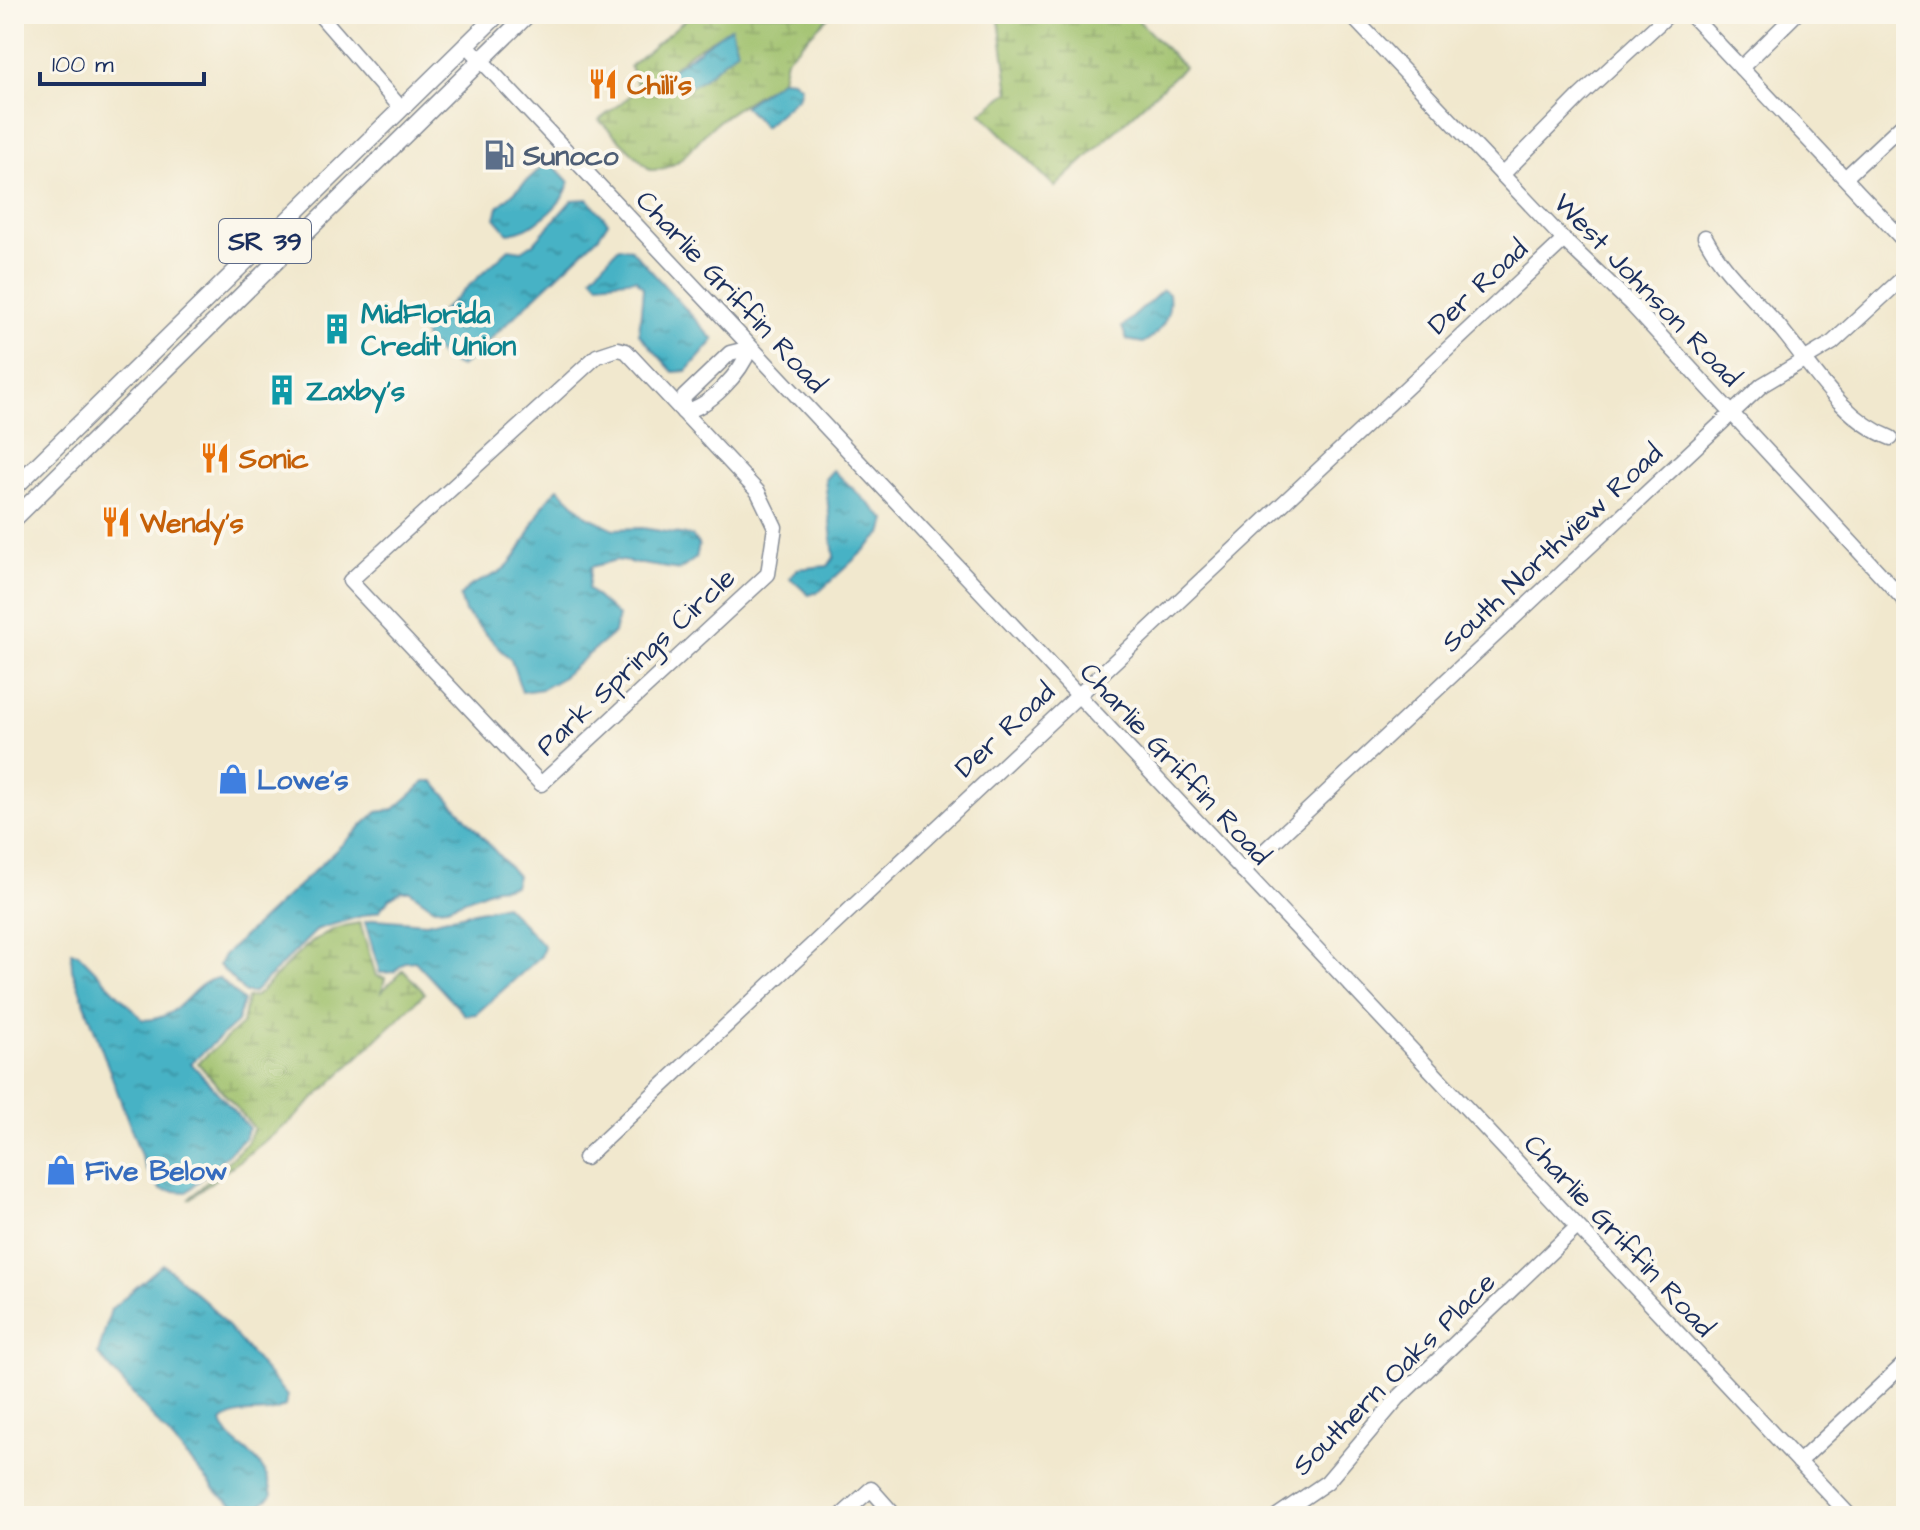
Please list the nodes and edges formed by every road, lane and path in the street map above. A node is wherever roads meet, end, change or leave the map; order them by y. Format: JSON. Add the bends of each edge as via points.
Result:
{"nodes":[{"id":1,"x":319,"y":14,"type":"edge"},
{"id":2,"x":498,"y":14,"type":"edge"},
{"id":3,"x":528,"y":14,"type":"edge"},
{"id":4,"x":1350,"y":14,"type":"edge"},
{"id":5,"x":1669,"y":14,"type":"edge"},
{"id":6,"x":1690,"y":14,"type":"edge"},
{"id":7,"x":1796,"y":14,"type":"edge"},
{"id":8,"x":466,"y":44,"type":"junction"},
{"id":9,"x":479,"y":59,"type":"junction"},
{"id":10,"x":1741,"y":68,"type":"junction"},
{"id":11,"x":400,"y":107,"type":"junction"},
{"id":12,"x":1906,"y":121,"type":"edge"},
{"id":13,"x":1502,"y":175,"type":"junction"},
{"id":14,"x":1846,"y":177,"type":"junction"},
{"id":15,"x":273,"y":232,"type":"junction"},
{"id":16,"x":1705,"y":237,"type":"dead end"},
{"id":17,"x":1564,"y":240,"type":"junction"},
{"id":18,"x":1906,"y":243,"type":"edge"},
{"id":19,"x":1906,"y":275,"type":"edge"},
{"id":20,"x":162,"y":342,"type":"junction"},
{"id":21,"x":750,"y":348,"type":"junction"},
{"id":22,"x":179,"y":357,"type":"junction"},
{"id":23,"x":1804,"y":361,"type":"junction"},
{"id":24,"x":683,"y":412,"type":"junction"},
{"id":25,"x":1732,"y":413,"type":"junction"},
{"id":26,"x":1891,"y":438,"type":"dead end"},
{"id":27,"x":78,"y":456,"type":"junction"},
{"id":28,"x":14,"y":488,"type":"edge"},
{"id":29,"x":14,"y":519,"type":"edge"},
{"id":30,"x":1906,"y":602,"type":"edge"},
{"id":31,"x":1077,"y":696,"type":"junction"},
{"id":32,"x":1243,"y":871,"type":"junction"},
{"id":33,"x":585,"y":1158,"type":"dead end"},
{"id":34,"x":1577,"y":1227,"type":"junction"},
{"id":35,"x":1906,"y":1362,"type":"edge"},
{"id":36,"x":1799,"y":1462,"type":"junction"},
{"id":37,"x":841,"y":1516,"type":"edge"},
{"id":38,"x":895,"y":1516,"type":"edge"},
{"id":39,"x":1277,"y":1516,"type":"edge"},
{"id":40,"x":1850,"y":1516,"type":"edge"}],
"edges":[{"from":1,"to":11,"type":"street"},
{"from":2,"to":8,"type":"main road","number":"SR 39"},
{"from":3,"to":9,"type":"main road","number":"SR 39"},
{"from":4,"to":13,"type":"street","name":"West Johnson Road"},
{"from":5,"to":13,"type":"street"},
{"from":6,"to":10,"type":"street"},
{"from":7,"to":10,"type":"street"},
{"from":8,"to":9,"type":"street","name":"Charlie Griffin Road"},
{"from":8,"to":11,"type":"main road","number":"SR 39"},
{"from":9,"to":21,"type":"street","name":"Charlie Griffin Road"},
{"from":9,"to":22,"type":"main road","number":"SR 39"},
{"from":10,"to":14,"type":"street"},
{"from":11,"to":15,"type":"main road","number":"SR 39"},
{"from":12,"to":14,"type":"street"},
{"from":13,"to":17,"type":"street","name":"West Johnson Road"},
{"from":14,"to":18,"type":"street"},
{"from":15,"to":20,"type":"main road","number":"SR 39"},
{"from":15,"to":22,"type":"main road","via":[[257,263],[184,335]]},
{"from":16,"to":23,"type":"street","via":[[1720,264]]},
{"from":17,"to":25,"type":"street","name":"West Johnson Road"},
{"from":17,"to":31,"type":"street","name":"Der Road"},
{"from":19,"to":23,"type":"street","name":"South Northview Road","via":[[1832,343]]},
{"from":20,"to":27,"type":"main road","via":[[162,358],[88,432]]},
{"from":20,"to":28,"type":"main road","number":"SR 39"},
{"from":21,"to":24,"type":"street","via":[[744,365],[697,409]]},
{"from":21,"to":31,"type":"street","name":"Charlie Griffin Road"},
{"from":22,"to":27,"type":"main road","number":"SR 39"},
{"from":23,"to":25,"type":"street","name":"South Northview Road","via":[[1762,385]]},
{"from":23,"to":26,"type":"street","via":[[1859,421]]},
{"from":24,"to":24,"type":"street","name":"Park Springs Circle","via":[[758,492],[775,527],[768,574],[541,784],[350,581],[597,356],[626,351]]},
{"from":25,"to":30,"type":"street","name":"West Johnson Road"},
{"from":25,"to":32,"type":"street","name":"South Northview Road"},
{"from":27,"to":29,"type":"main road","number":"SR 39"},
{"from":31,"to":32,"type":"street","name":"Charlie Griffin Road"},
{"from":31,"to":33,"type":"street","name":"Der Road"},
{"from":32,"to":34,"type":"street","name":"Charlie Griffin Road"},
{"from":34,"to":36,"type":"street","name":"Charlie Griffin Road"},
{"from":34,"to":39,"type":"street","name":"Southern Oaks Place","via":[[1398,1398],[1327,1482]]},
{"from":35,"to":36,"type":"street"},
{"from":36,"to":40,"type":"street","name":"Charlie Griffin Road"},
{"from":37,"to":38,"type":"street","via":[[871,1489]]}]}
